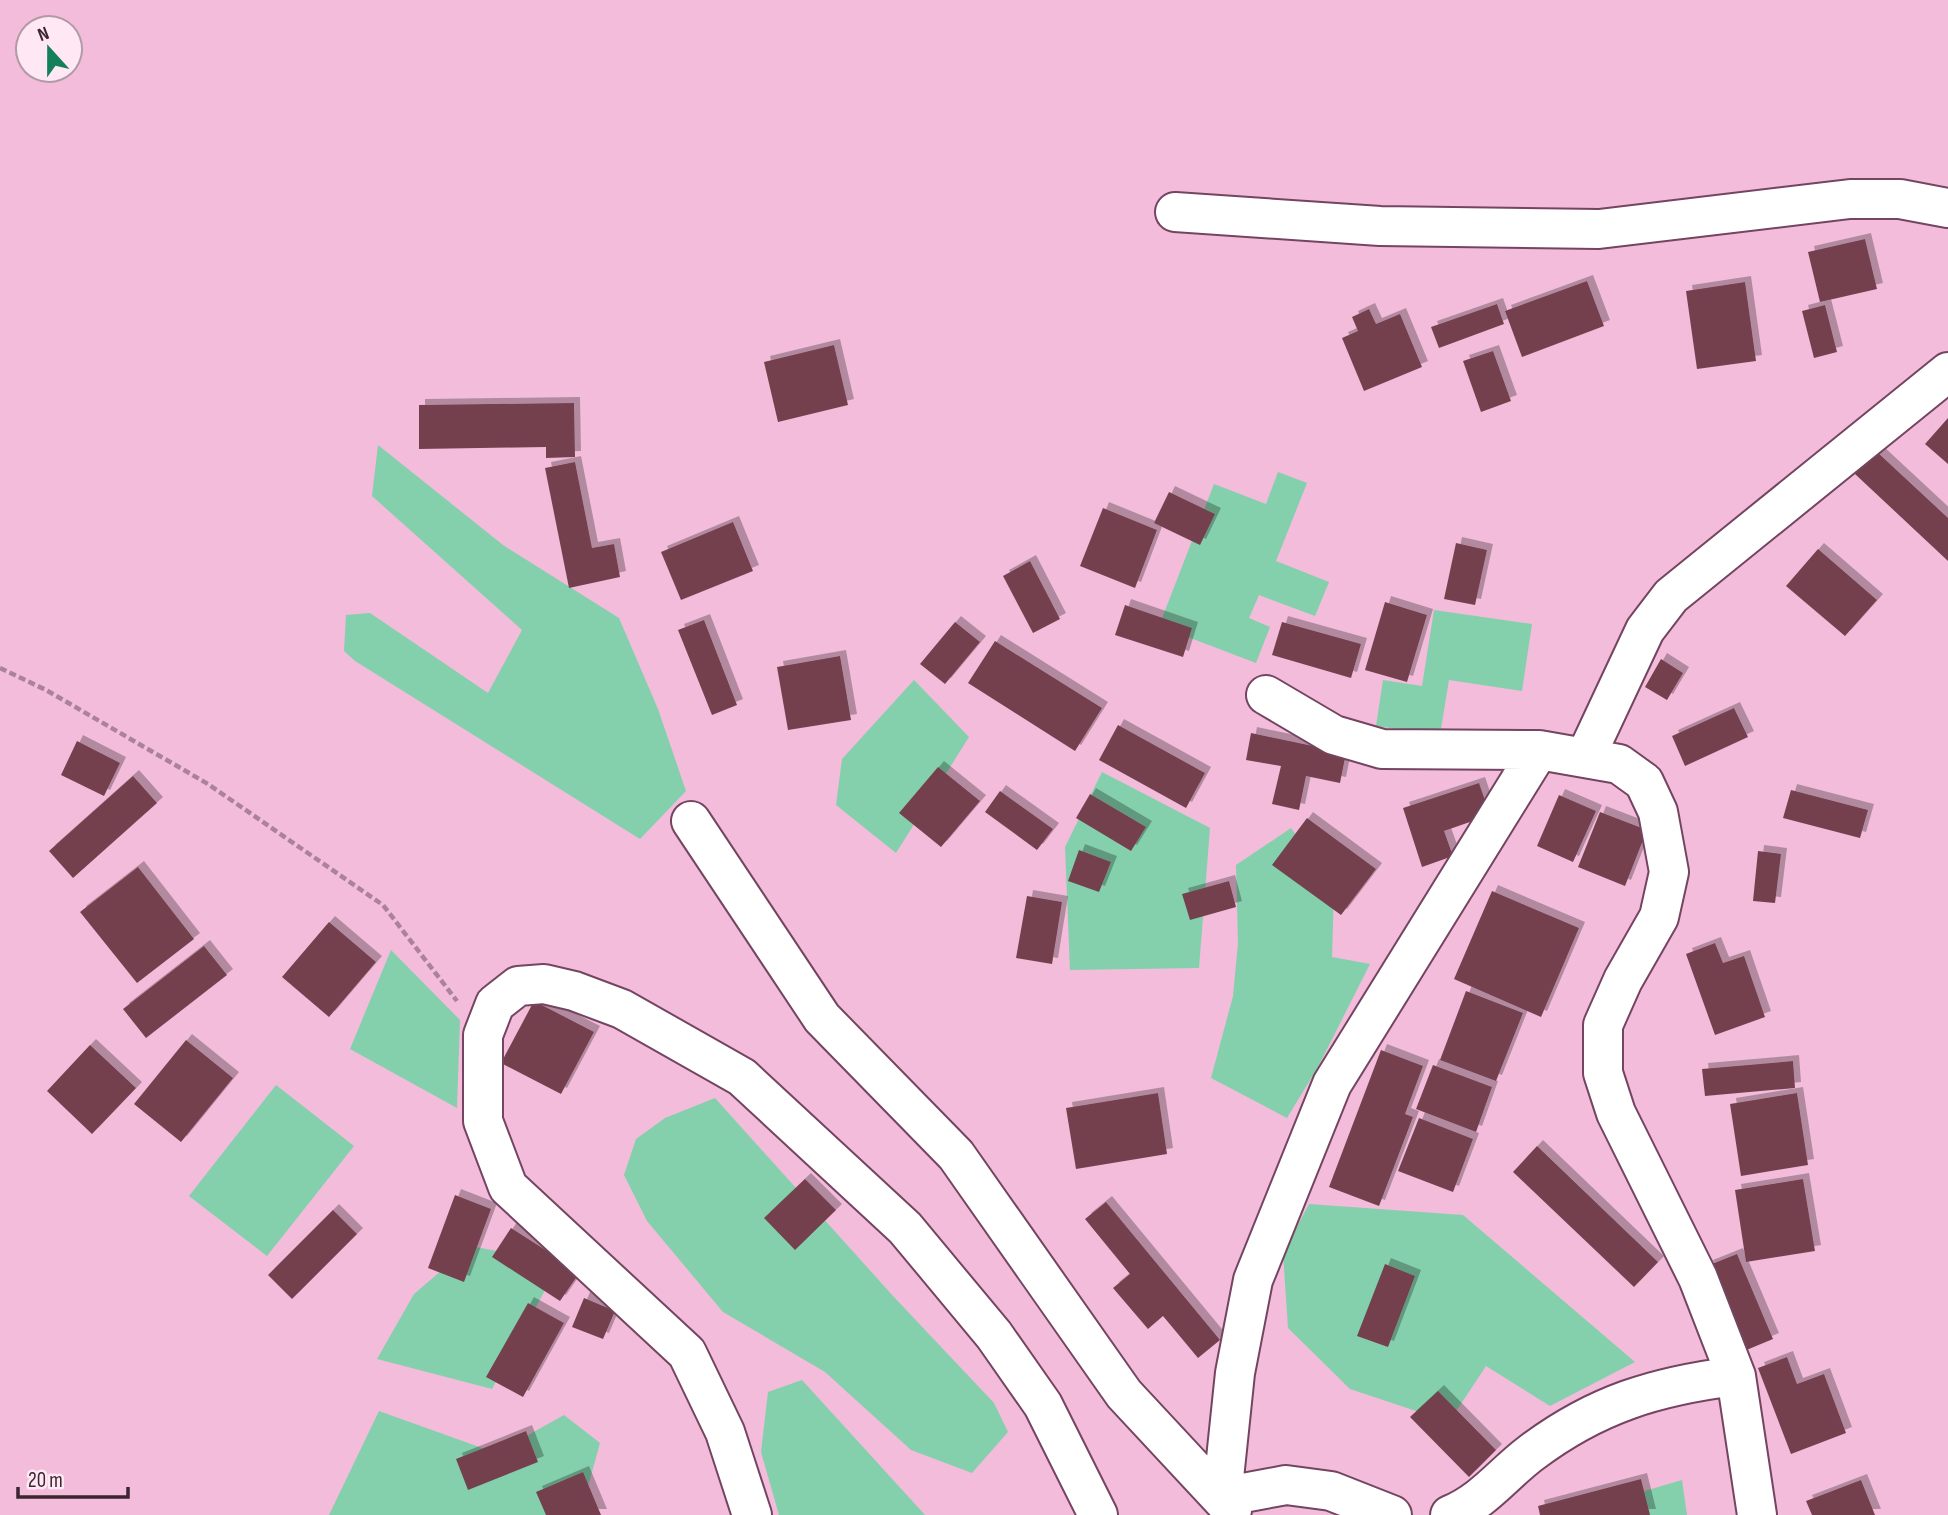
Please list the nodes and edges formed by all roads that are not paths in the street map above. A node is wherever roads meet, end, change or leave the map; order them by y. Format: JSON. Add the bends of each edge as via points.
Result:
{"nodes":[{"id":1,"x":1948,"y":208,"type":"edge"},
{"id":2,"x":1175,"y":212,"type":"dead end"},
{"id":3,"x":1948,"y":372,"type":"edge"},
{"id":4,"x":1266,"y":695,"type":"dead end"},
{"id":5,"x":1539,"y":750,"type":"junction"},
{"id":6,"x":1585,"y":758,"type":"junction"},
{"id":7,"x":691,"y":821,"type":"dead end"},
{"id":8,"x":1736,"y":1376,"type":"junction"},
{"id":9,"x":1228,"y":1506,"type":"edge"},
{"id":10,"x":752,"y":1515,"type":"edge"},
{"id":11,"x":1098,"y":1515,"type":"edge"},
{"id":12,"x":1392,"y":1515,"type":"edge"},
{"id":13,"x":1450,"y":1515,"type":"edge"},
{"id":14,"x":1757,"y":1515,"type":"edge"}],
"edges":[{"from":1,"to":2,"type":"lane","via":[[1900,199],[1850,199],[1599,229],[1380,226]]},
{"from":3,"to":6,"type":"lane","via":[[1671,596],[1645,629]]},
{"from":4,"to":5,"type":"lane","via":[[1334,735],[1382,749]]},
{"from":5,"to":6,"type":"lane"},
{"from":5,"to":9,"type":"lane","via":[[1332,1084],[1253,1280],[1235,1373]]},
{"from":6,"to":8,"type":"lane","via":[[1619,764],[1644,782],[1658,812],[1669,872],[1659,917],[1603,1025],[1603,1073],[1616,1113],[1698,1278]]},
{"from":7,"to":9,"type":"lane","via":[[822,1018],[956,1155],[1124,1394]]},
{"from":8,"to":13,"type":"lane","via":[[1685,1382],[1588,1415],[1530,1454],[1493,1489]]},
{"from":8,"to":14,"type":"lane"},
{"from":9,"to":12,"type":"lane","via":[[1286,1485],[1331,1491]]},
{"from":10,"to":11,"type":"lane","via":[[725,1432],[687,1353],[508,1187],[483,1122],[483,1035],[495,1003],[518,986],[544,984],[622,1009],[742,1077],[905,1228],[994,1335],[1043,1405]]}]}
